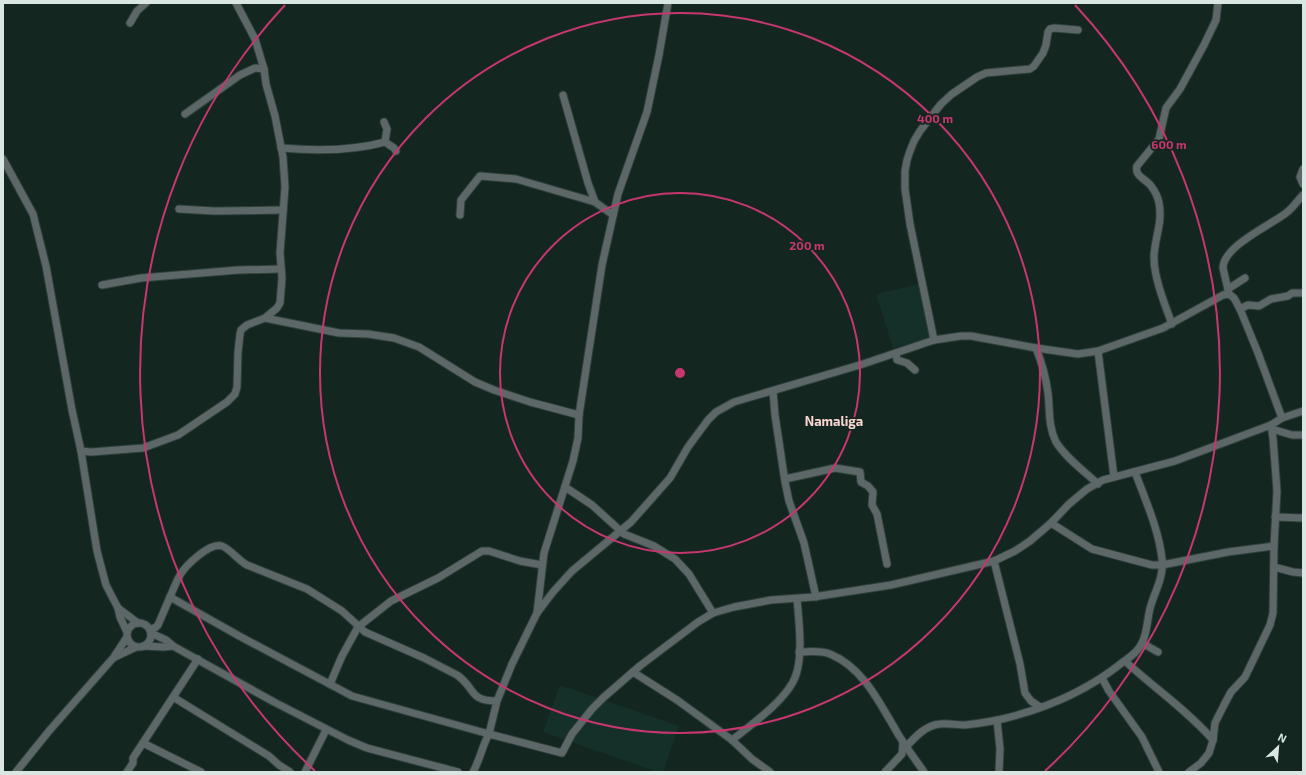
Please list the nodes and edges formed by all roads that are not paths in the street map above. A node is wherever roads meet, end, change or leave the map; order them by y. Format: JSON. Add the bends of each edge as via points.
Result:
{"nodes":[{"id":1,"x":146,"y":3,"type":"edge"},
{"id":2,"x":236,"y":3,"type":"edge"},
{"id":3,"x":668,"y":3,"type":"edge"},
{"id":4,"x":1218,"y":3,"type":"edge"},
{"id":5,"x":130,"y":23,"type":"dead end"},
{"id":6,"x":1078,"y":30,"type":"dead end"},
{"id":7,"x":264,"y":69,"type":"junction"},
{"id":8,"x":563,"y":96,"type":"dead end"},
{"id":9,"x":185,"y":114,"type":"dead end"},
{"id":10,"x":384,"y":122,"type":"dead end"},
{"id":11,"x":385,"y":142,"type":"junction"},
{"id":12,"x":281,"y":148,"type":"junction"},
{"id":13,"x":396,"y":151,"type":"dead end"},
{"id":14,"x":3,"y":159,"type":"edge"},
{"id":15,"x":1303,"y":169,"type":"edge"},
{"id":16,"x":1303,"y":184,"type":"edge"},
{"id":17,"x":1303,"y":195,"type":"edge"},
{"id":18,"x":595,"y":202,"type":"junction"},
{"id":19,"x":179,"y":209,"type":"dead end"},
{"id":20,"x":283,"y":210,"type":"junction"},
{"id":21,"x":460,"y":215,"type":"dead end"},
{"id":22,"x":613,"y":215,"type":"junction"},
{"id":23,"x":281,"y":269,"type":"junction"},
{"id":24,"x":1245,"y":278,"type":"dead end"},
{"id":25,"x":102,"y":285,"type":"dead end"},
{"id":26,"x":1228,"y":292,"type":"junction"},
{"id":27,"x":1303,"y":294,"type":"edge"},
{"id":28,"x":1240,"y":309,"type":"junction"},
{"id":29,"x":265,"y":318,"type":"junction"},
{"id":30,"x":1172,"y":324,"type":"junction"},
{"id":31,"x":934,"y":340,"type":"junction"},
{"id":32,"x":1036,"y":348,"type":"junction"},
{"id":33,"x":1098,"y":351,"type":"junction"},
{"id":34,"x":896,"y":353,"type":"junction"},
{"id":35,"x":915,"y":370,"type":"dead end"},
{"id":36,"x":773,"y":391,"type":"junction"},
{"id":37,"x":1303,"y":411,"type":"edge"},
{"id":38,"x":579,"y":415,"type":"junction"},
{"id":39,"x":1282,"y":418,"type":"junction"},
{"id":40,"x":1271,"y":427,"type":"junction"},
{"id":41,"x":1303,"y":435,"type":"edge"},
{"id":42,"x":81,"y":451,"type":"junction"},
{"id":43,"x":1135,"y":472,"type":"junction"},
{"id":44,"x":1114,"y":478,"type":"junction"},
{"id":45,"x":785,"y":479,"type":"junction"},
{"id":46,"x":1098,"y":484,"type":"junction"},
{"id":47,"x":565,"y":487,"type":"junction"},
{"id":48,"x":1275,"y":517,"type":"junction"},
{"id":49,"x":1303,"y":518,"type":"edge"},
{"id":50,"x":1051,"y":524,"type":"junction"},
{"id":51,"x":621,"y":531,"type":"junction"},
{"id":52,"x":1274,"y":546,"type":"junction"},
{"id":53,"x":994,"y":561,"type":"junction"},
{"id":54,"x":887,"y":564,"type":"dead end"},
{"id":55,"x":542,"y":565,"type":"junction"},
{"id":56,"x":1162,"y":565,"type":"junction"},
{"id":57,"x":1274,"y":567,"type":"junction"},
{"id":58,"x":1303,"y":573,"type":"edge"},
{"id":59,"x":170,"y":597,"type":"junction"},
{"id":60,"x":816,"y":597,"type":"junction"},
{"id":61,"x":797,"y":599,"type":"junction"},
{"id":62,"x":118,"y":608,"type":"junction"},
{"id":63,"x":537,"y":613,"type":"junction"},
{"id":64,"x":713,"y":613,"type":"junction"},
{"id":65,"x":138,"y":622,"type":"junction"},
{"id":66,"x":358,"y":627,"type":"junction"},
{"id":67,"x":150,"y":632,"type":"junction"},
{"id":68,"x":127,"y":635,"type":"junction"},
{"id":69,"x":1142,"y":643,"type":"junction"},
{"id":70,"x":144,"y":646,"type":"junction"},
{"id":71,"x":173,"y":646,"type":"junction"},
{"id":72,"x":136,"y":647,"type":"junction"},
{"id":73,"x":799,"y":652,"type":"junction"},
{"id":74,"x":1158,"y":652,"type":"dead end"},
{"id":75,"x":114,"y":657,"type":"junction"},
{"id":76,"x":198,"y":659,"type":"junction"},
{"id":77,"x":1125,"y":661,"type":"junction"},
{"id":78,"x":633,"y":672,"type":"junction"},
{"id":79,"x":1102,"y":678,"type":"junction"},
{"id":80,"x":330,"y":684,"type":"junction"},
{"id":81,"x":173,"y":697,"type":"junction"},
{"id":82,"x":497,"y":701,"type":"junction"},
{"id":83,"x":1040,"y":707,"type":"junction"},
{"id":84,"x":997,"y":720,"type":"junction"},
{"id":85,"x":326,"y":730,"type":"junction"},
{"id":86,"x":489,"y":734,"type":"junction"},
{"id":87,"x":732,"y":740,"type":"junction"},
{"id":88,"x":1213,"y":740,"type":"junction"},
{"id":89,"x":143,"y":743,"type":"junction"},
{"id":90,"x":905,"y":745,"type":"junction"},
{"id":91,"x":902,"y":754,"type":"junction"},
{"id":92,"x":912,"y":755,"type":"junction"},
{"id":93,"x":17,"y":772,"type":"edge"},
{"id":94,"x":127,"y":772,"type":"edge"},
{"id":95,"x":201,"y":772,"type":"edge"},
{"id":96,"x":290,"y":772,"type":"edge"},
{"id":97,"x":305,"y":772,"type":"edge"},
{"id":98,"x":458,"y":772,"type":"edge"},
{"id":99,"x":473,"y":772,"type":"edge"},
{"id":100,"x":770,"y":772,"type":"edge"},
{"id":101,"x":885,"y":772,"type":"edge"},
{"id":102,"x":924,"y":772,"type":"edge"},
{"id":103,"x":999,"y":772,"type":"edge"},
{"id":104,"x":1159,"y":772,"type":"edge"},
{"id":105,"x":1189,"y":772,"type":"edge"}],
"edges":[{"from":1,"to":5,"type":"street","via":[[137,11]]},
{"from":2,"to":7,"type":"street","via":[[255,39]]},
{"from":3,"to":22,"type":"street","via":[[647,112],[622,181]]},
{"from":4,"to":30,"type":"street","via":[[1216,20],[1204,45],[1180,89],[1166,108],[1159,139],[1136,170],[1137,174],[1151,186],[1159,202],[1160,224],[1154,258],[1160,288]]},
{"from":6,"to":31,"type":"street","via":[[1050,29],[1043,53],[1030,69],[986,73],[952,94],[941,104],[914,141],[907,160],[905,190]]},
{"from":7,"to":9,"type":"street","via":[[255,68],[240,75]]},
{"from":7,"to":12,"type":"street"},
{"from":8,"to":18,"type":"street"},
{"from":10,"to":11,"type":"street","via":[[387,129]]},
{"from":11,"to":12,"type":"street","via":[[321,150]]},
{"from":11,"to":13,"type":"street"},
{"from":12,"to":20,"type":"street","via":[[285,173]]},
{"from":14,"to":42,"type":"street","via":[[33,214],[46,266]]},
{"from":15,"to":16,"type":"street","via":[[1300,177]]},
{"from":17,"to":26,"type":"street","via":[[1287,212],[1263,227],[1227,256],[1223,268]]},
{"from":18,"to":21,"type":"street","via":[[516,179],[480,176],[461,200]]},
{"from":18,"to":22,"type":"street"},
{"from":19,"to":20,"type":"street"},
{"from":20,"to":23,"type":"street"},
{"from":22,"to":38,"type":"street","via":[[602,265]]},
{"from":23,"to":25,"type":"street","via":[[141,278]]},
{"from":23,"to":29,"type":"street","via":[[280,303]]},
{"from":24,"to":26,"type":"street"},
{"from":26,"to":28,"type":"street"},
{"from":26,"to":30,"type":"street"},
{"from":27,"to":28,"type":"street","via":[[1292,293],[1271,299],[1259,306],[1248,305]]},
{"from":28,"to":39,"type":"street"},
{"from":29,"to":38,"type":"street","via":[[339,334],[368,334],[394,338],[419,347],[476,382],[494,390]]},
{"from":29,"to":42,"type":"street","via":[[241,330],[237,387],[235,394],[227,402],[178,435],[143,448]]},
{"from":30,"to":33,"type":"street"},
{"from":31,"to":32,"type":"street","via":[[971,336]]},
{"from":31,"to":34,"type":"street"},
{"from":32,"to":33,"type":"street","via":[[1078,354]]},
{"from":32,"to":46,"type":"street","via":[[1046,378],[1050,427],[1057,442],[1078,467]]},
{"from":33,"to":44,"type":"street"},
{"from":34,"to":35,"type":"street","via":[[897,360],[907,363]]},
{"from":34,"to":36,"type":"street"},
{"from":36,"to":45,"type":"street"},
{"from":36,"to":51,"type":"street","via":[[734,402],[716,412],[698,434],[670,478]]},
{"from":37,"to":39,"type":"street"},
{"from":38,"to":47,"type":"street","via":[[578,438]]},
{"from":39,"to":40,"type":"street"},
{"from":40,"to":41,"type":"street","via":[[1292,435]]},
{"from":40,"to":43,"type":"street","via":[[1175,461]]},
{"from":40,"to":48,"type":"street","via":[[1277,491]]},
{"from":42,"to":62,"type":"street","via":[[97,551],[106,585]]},
{"from":43,"to":44,"type":"street"},
{"from":43,"to":56,"type":"street","via":[[1153,519]]},
{"from":44,"to":46,"type":"street"},
{"from":45,"to":54,"type":"street","via":[[835,468],[860,472],[861,482],[873,492],[872,505],[877,514]]},
{"from":45,"to":60,"type":"street","via":[[789,501],[804,543]]},
{"from":46,"to":50,"type":"street","via":[[1069,504]]},
{"from":47,"to":51,"type":"street","via":[[592,505]]},
{"from":47,"to":55,"type":"street","via":[[548,537]]},
{"from":48,"to":49,"type":"street"},
{"from":48,"to":52,"type":"street"},
{"from":50,"to":53,"type":"street","via":[[1015,551]]},
{"from":50,"to":56,"type":"street","via":[[1092,549],[1152,565]]},
{"from":51,"to":63,"type":"street","via":[[572,571]]},
{"from":51,"to":64,"type":"street","via":[[675,559],[689,574]]},
{"from":52,"to":56,"type":"street"},
{"from":52,"to":57,"type":"street"},
{"from":53,"to":60,"type":"street","via":[[891,585]]},
{"from":53,"to":83,"type":"street","via":[[1025,694]]},
{"from":55,"to":63,"type":"street"},
{"from":55,"to":66,"type":"street","via":[[482,551],[438,578],[391,601]]},
{"from":56,"to":69,"type":"street"},
{"from":57,"to":58,"type":"street"},
{"from":57,"to":88,"type":"street","via":[[1273,613],[1270,625],[1245,678],[1231,692],[1215,723]]},
{"from":59,"to":66,"type":"street","via":[[180,575],[192,561],[211,548],[222,546],[247,565],[307,589],[342,611]]},
{"from":59,"to":67,"type":"street","via":[[158,625]]},
{"from":59,"to":80,"type":"street"},
{"from":60,"to":61,"type":"street"},
{"from":61,"to":64,"type":"street","via":[[759,602]]},
{"from":61,"to":73,"type":"street"},
{"from":62,"to":65,"type":"street"},
{"from":62,"to":68,"type":"street"},
{"from":63,"to":82,"type":"street"},
{"from":64,"to":78,"type":"street"},
{"from":65,"to":67,"type":"street","via":[[145,624]]},
{"from":65,"to":68,"type":"street","via":[[131,625]]},
{"from":66,"to":80,"type":"street"},
{"from":66,"to":82,"type":"street","via":[[457,675],[482,700]]},
{"from":67,"to":70,"type":"street","via":[[150,641]]},
{"from":67,"to":71,"type":"street"},
{"from":68,"to":72,"type":"street"},
{"from":68,"to":75,"type":"street"},
{"from":69,"to":74,"type":"street"},
{"from":69,"to":77,"type":"street"},
{"from":70,"to":71,"type":"street"},
{"from":70,"to":72,"type":"street"},
{"from":71,"to":76,"type":"street"},
{"from":72,"to":75,"type":"street"},
{"from":73,"to":87,"type":"street","via":[[796,675],[788,690]]},
{"from":73,"to":90,"type":"street","via":[[829,654],[855,671],[868,685]]},
{"from":75,"to":93,"type":"street"},
{"from":76,"to":81,"type":"street"},
{"from":76,"to":85,"type":"street"},
{"from":77,"to":79,"type":"street"},
{"from":77,"to":88,"type":"street","via":[[1174,702]]},
{"from":78,"to":86,"type":"street","via":[[592,709],[572,734],[562,753]]},
{"from":78,"to":87,"type":"street"},
{"from":79,"to":83,"type":"street"},
{"from":79,"to":104,"type":"street","via":[[1142,737]]},
{"from":80,"to":86,"type":"street","via":[[352,696]]},
{"from":81,"to":89,"type":"street"},
{"from":81,"to":96,"type":"street","via":[[269,756]]},
{"from":82,"to":86,"type":"street"},
{"from":83,"to":84,"type":"street"},
{"from":84,"to":90,"type":"street","via":[[931,726]]},
{"from":84,"to":103,"type":"street"},
{"from":85,"to":97,"type":"street"},
{"from":85,"to":98,"type":"street","via":[[367,748]]},
{"from":86,"to":99,"type":"street"},
{"from":87,"to":100,"type":"street"},
{"from":88,"to":105,"type":"street","via":[[1209,753]]},
{"from":89,"to":94,"type":"street"},
{"from":89,"to":95,"type":"street"},
{"from":90,"to":91,"type":"street"},
{"from":90,"to":92,"type":"street"},
{"from":91,"to":92,"type":"street"},
{"from":91,"to":101,"type":"street"},
{"from":92,"to":102,"type":"street"}]}
